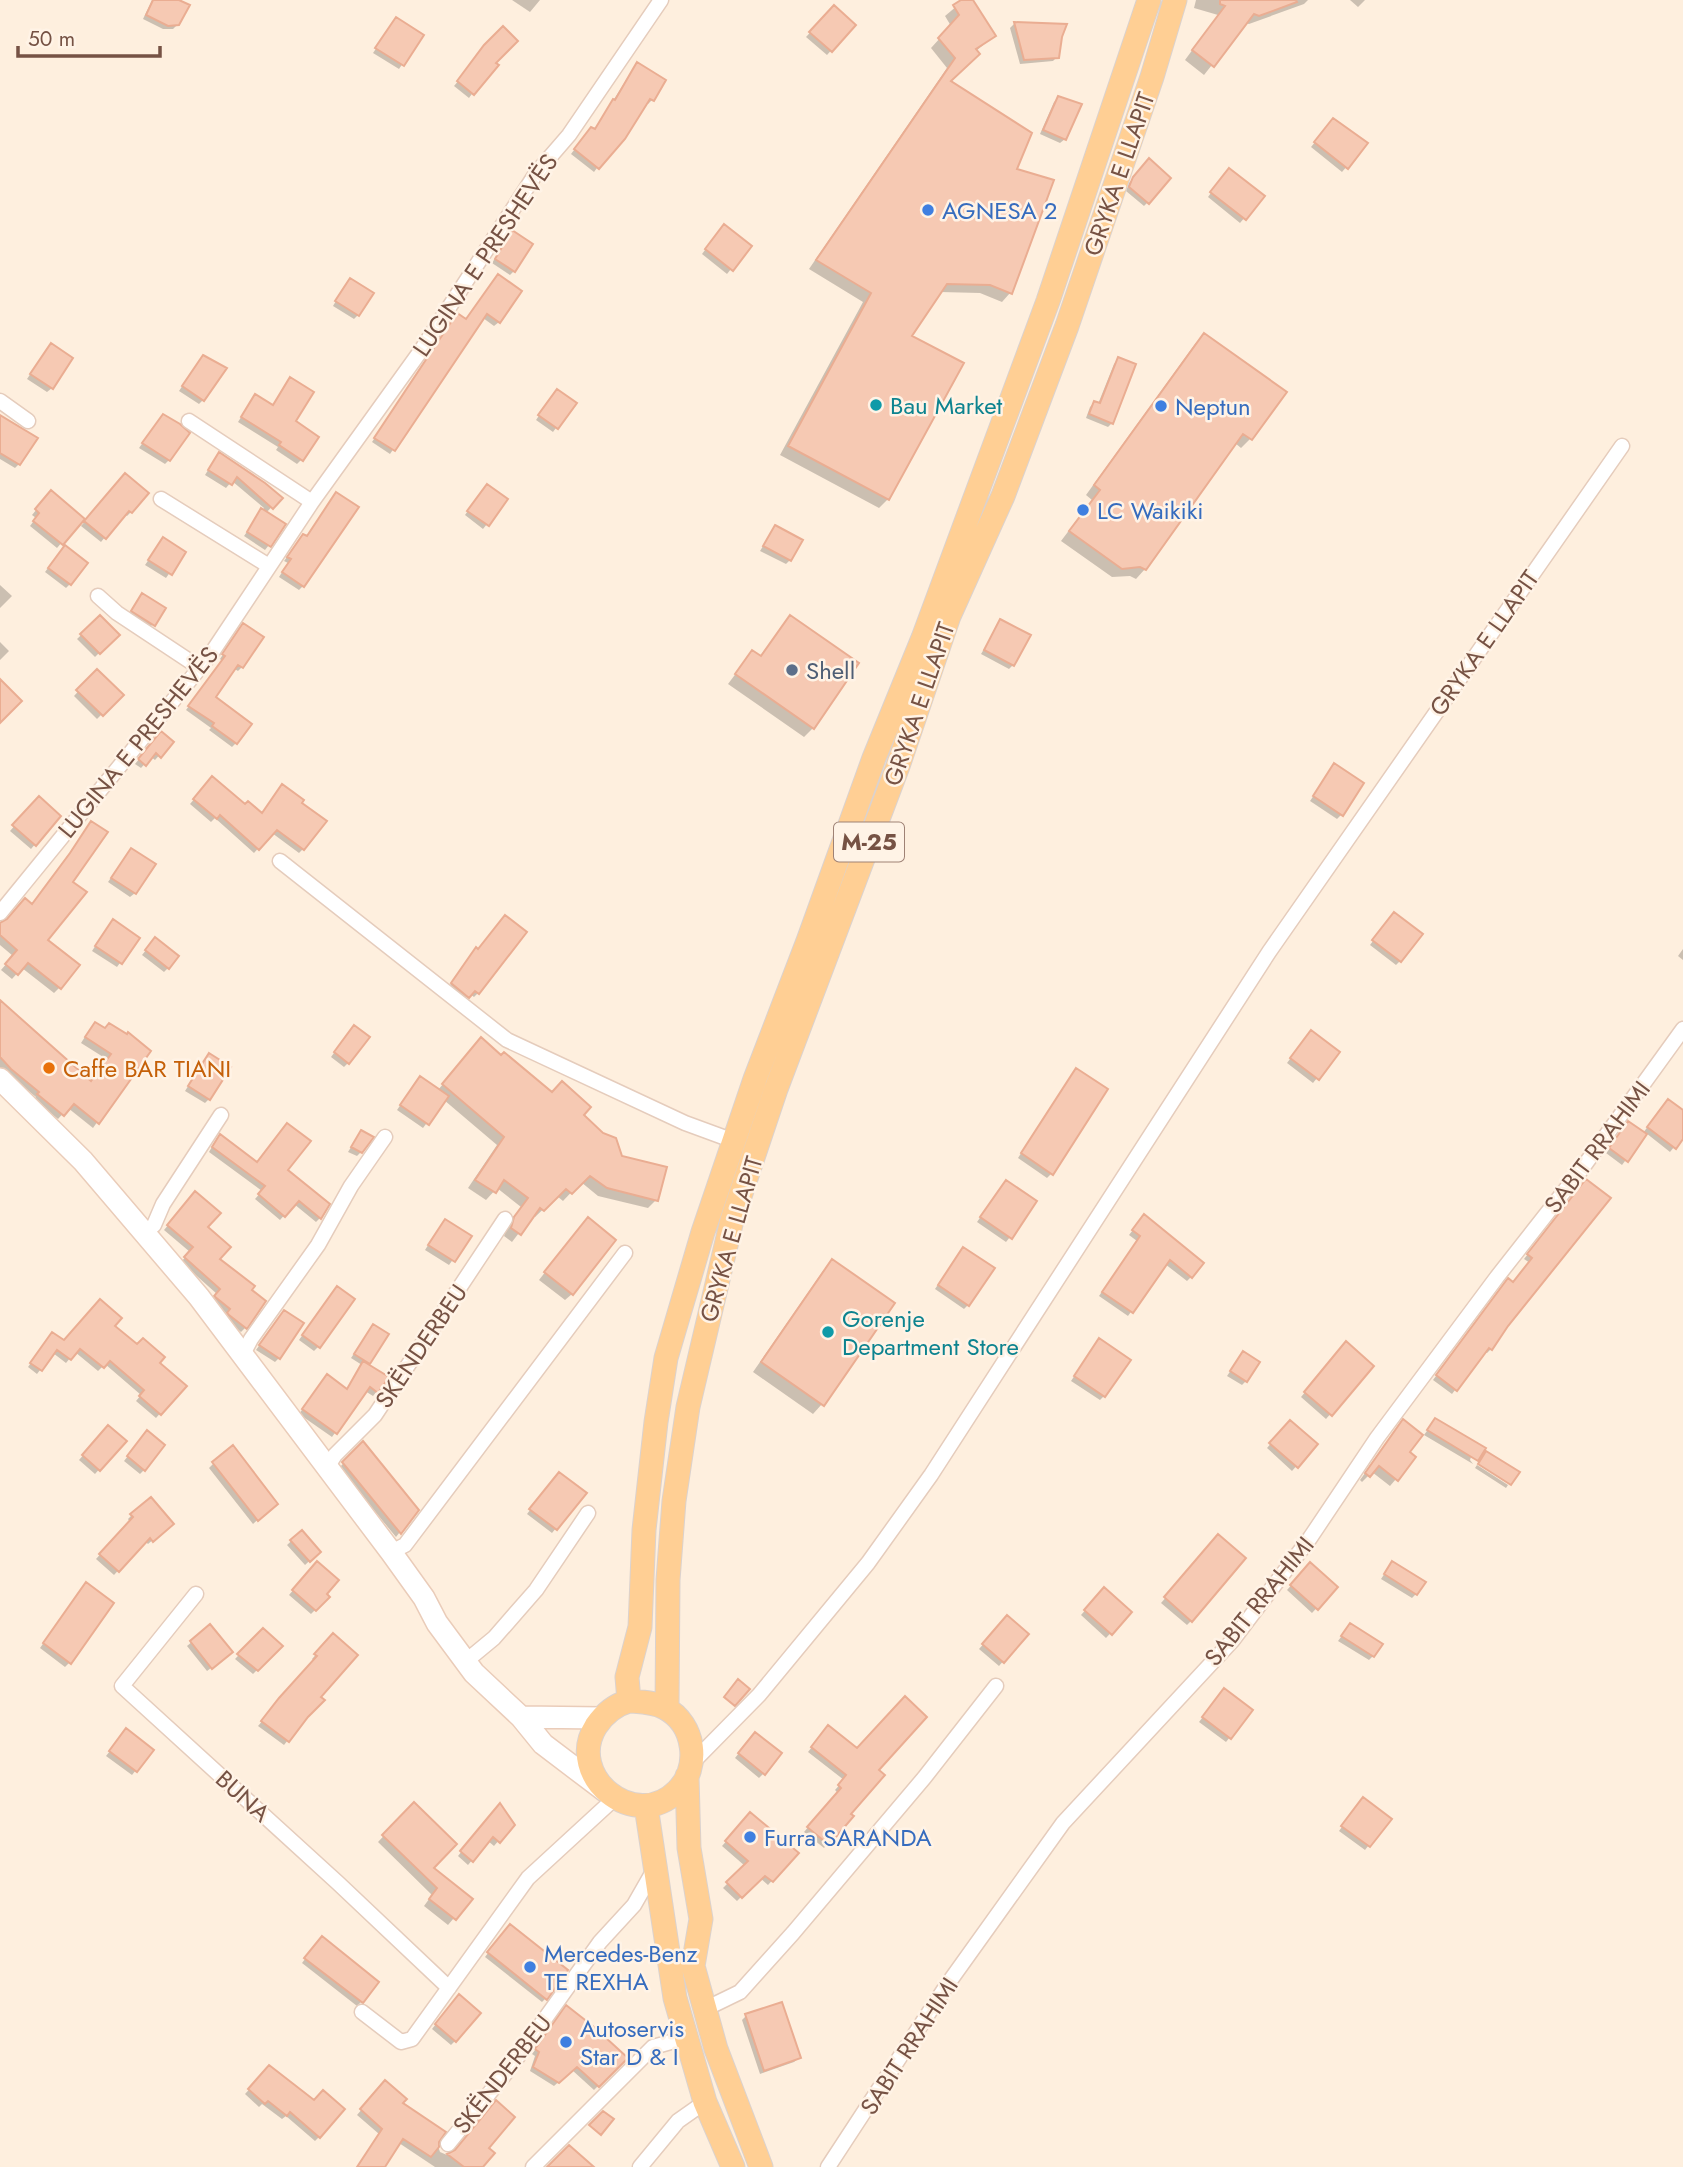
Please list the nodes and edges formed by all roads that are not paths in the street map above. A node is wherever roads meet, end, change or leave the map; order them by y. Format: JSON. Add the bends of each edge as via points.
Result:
{"nodes":[{"id":1,"x":1149,"y":0,"type":"edge"},
{"id":2,"x":1175,"y":0,"type":"edge"},
{"id":3,"x":656,"y":3,"type":"edge"},
{"id":4,"x":0,"y":401,"type":"edge"},
{"id":5,"x":28,"y":421,"type":"dead end"},
{"id":6,"x":189,"y":421,"type":"dead end"},
{"id":7,"x":1622,"y":446,"type":"dead end"},
{"id":8,"x":161,"y":499,"type":"dead end"},
{"id":9,"x":312,"y":502,"type":"junction"},
{"id":10,"x":269,"y":566,"type":"junction"},
{"id":11,"x":98,"y":596,"type":"dead end"},
{"id":12,"x":200,"y":668,"type":"junction"},
{"id":13,"x":280,"y":861,"type":"dead end"},
{"id":14,"x":0,"y":913,"type":"edge"},
{"id":15,"x":1683,"y":1029,"type":"edge"},
{"id":16,"x":4,"y":1090,"type":"edge"},
{"id":17,"x":221,"y":1115,"type":"dead end"},
{"id":18,"x":385,"y":1136,"type":"dead end"},
{"id":19,"x":734,"y":1141,"type":"junction"},
{"id":20,"x":505,"y":1219,"type":"dead end"},
{"id":21,"x":144,"y":1233,"type":"junction"},
{"id":22,"x":625,"y":1252,"type":"dead end"},
{"id":23,"x":243,"y":1354,"type":"junction"},
{"id":24,"x":328,"y":1466,"type":"junction"},
{"id":25,"x":588,"y":1513,"type":"dead end"},
{"id":26,"x":391,"y":1552,"type":"junction"},
{"id":27,"x":196,"y":1594,"type":"dead end"},
{"id":28,"x":465,"y":1662,"type":"junction"},
{"id":29,"x":996,"y":1686,"type":"dead end"},
{"id":30,"x":629,"y":1700,"type":"junction"},
{"id":31,"x":667,"y":1709,"type":"junction"},
{"id":32,"x":521,"y":1717,"type":"junction"},
{"id":33,"x":602,"y":1718,"type":"junction"},
{"id":34,"x":689,"y":1770,"type":"junction"},
{"id":35,"x":615,"y":1798,"type":"junction"},
{"id":36,"x":646,"y":1806,"type":"junction"},
{"id":37,"x":654,"y":1870,"type":"junction"},
{"id":38,"x":449,"y":1989,"type":"junction"},
{"id":39,"x":703,"y":2010,"type":"junction"},
{"id":40,"x":362,"y":2012,"type":"dead end"},
{"id":41,"x":685,"y":2038,"type":"junction"},
{"id":42,"x":705,"y":2102,"type":"junction"},
{"id":43,"x":448,"y":2144,"type":"dead end"},
{"id":44,"x":533,"y":2167,"type":"edge"},
{"id":45,"x":640,"y":2167,"type":"edge"},
{"id":46,"x":733,"y":2167,"type":"edge"},
{"id":47,"x":761,"y":2167,"type":"edge"},
{"id":48,"x":828,"y":2167,"type":"edge"}],
"edges":[{"from":1,"to":19,"type":"main road","name":"GRYKA E LLAPIT","number":"M-25","via":[[1048,301]]},
{"from":2,"to":31,"type":"main road","name":"GRYKA E LLAPIT","number":"M-25","via":[[1067,326],[1003,496],[949,616],[732,1220],[688,1408],[674,1501]]},
{"from":3,"to":9,"type":"street","name":"LUGINA E PRESHEVËS","via":[[569,135],[537,172],[422,349]]},
{"from":4,"to":5,"type":"street"},
{"from":6,"to":9,"type":"street"},
{"from":7,"to":34,"type":"street","name":"GRYKA E LLAPIT","via":[[1269,952],[931,1475],[869,1563],[759,1695]]},
{"from":8,"to":10,"type":"street"},
{"from":9,"to":10,"type":"street","name":"LUGINA E PRESHEVËS"},
{"from":10,"to":12,"type":"street","name":"LUGINA E PRESHEVËS"},
{"from":11,"to":12,"type":"street"},
{"from":12,"to":14,"type":"street","name":"LUGINA E PRESHEVËS"},
{"from":13,"to":19,"type":"street","name":"GRYKA E LLAPIT","via":[[507,1040],[673,1118]]},
{"from":15,"to":48,"type":"street","name":"SABIT RRAHIMI","via":[[1231,1641],[1063,1823],[947,1985]]},
{"from":16,"to":21,"type":"main road","via":[[83,1161]]},
{"from":17,"to":21,"type":"street","via":[[154,1225]]},
{"from":18,"to":23,"type":"street"},
{"from":19,"to":30,"type":"main road","name":"GRYKA E LLAPIT","number":"M-25","via":[[666,1358]]},
{"from":20,"to":24,"type":"street","name":"SKËNDERBEU","via":[[389,1396]]},
{"from":21,"to":23,"type":"main road"},
{"from":22,"to":26,"type":"street","via":[[405,1545]]},
{"from":23,"to":24,"type":"main road"},
{"from":24,"to":26,"type":"main road"},
{"from":25,"to":28,"type":"street","via":[[536,1590],[494,1638]]},
{"from":26,"to":28,"type":"main road"},
{"from":27,"to":38,"type":"street","name":"BUNA","via":[[122,1686]]},
{"from":28,"to":32,"type":"main road"},
{"from":29,"to":39,"type":"street","via":[[924,1778],[740,1992]]},
{"from":30,"to":31,"type":"main road"},
{"from":30,"to":33,"type":"main road"},
{"from":31,"to":34,"type":"main road","via":[[685,1727],[693,1749]]},
{"from":32,"to":33,"type":"main road"},
{"from":32,"to":35,"type":"main road","via":[[543,1744]]},
{"from":33,"to":35,"type":"main road","via":[[593,1731],[590,1762],[603,1789]]},
{"from":34,"to":36,"type":"main road","via":[[672,1796]]},
{"from":34,"to":39,"type":"main road","via":[[689,1848],[701,1919],[693,1966]]},
{"from":35,"to":36,"type":"main road"},
{"from":35,"to":38,"type":"street","via":[[528,1878]]},
{"from":36,"to":37,"type":"main road"},
{"from":37,"to":41,"type":"main road"},
{"from":37,"to":43,"type":"street","name":"SKËNDERBEU","via":[[634,1905],[600,1942]]},
{"from":38,"to":40,"type":"street","via":[[412,2039],[401,2042]]},
{"from":39,"to":47,"type":"main road"},
{"from":41,"to":42,"type":"main road"},
{"from":41,"to":44,"type":"street","via":[[653,2047]]},
{"from":42,"to":45,"type":"street","via":[[678,2121]]},
{"from":42,"to":46,"type":"main road"}]}
